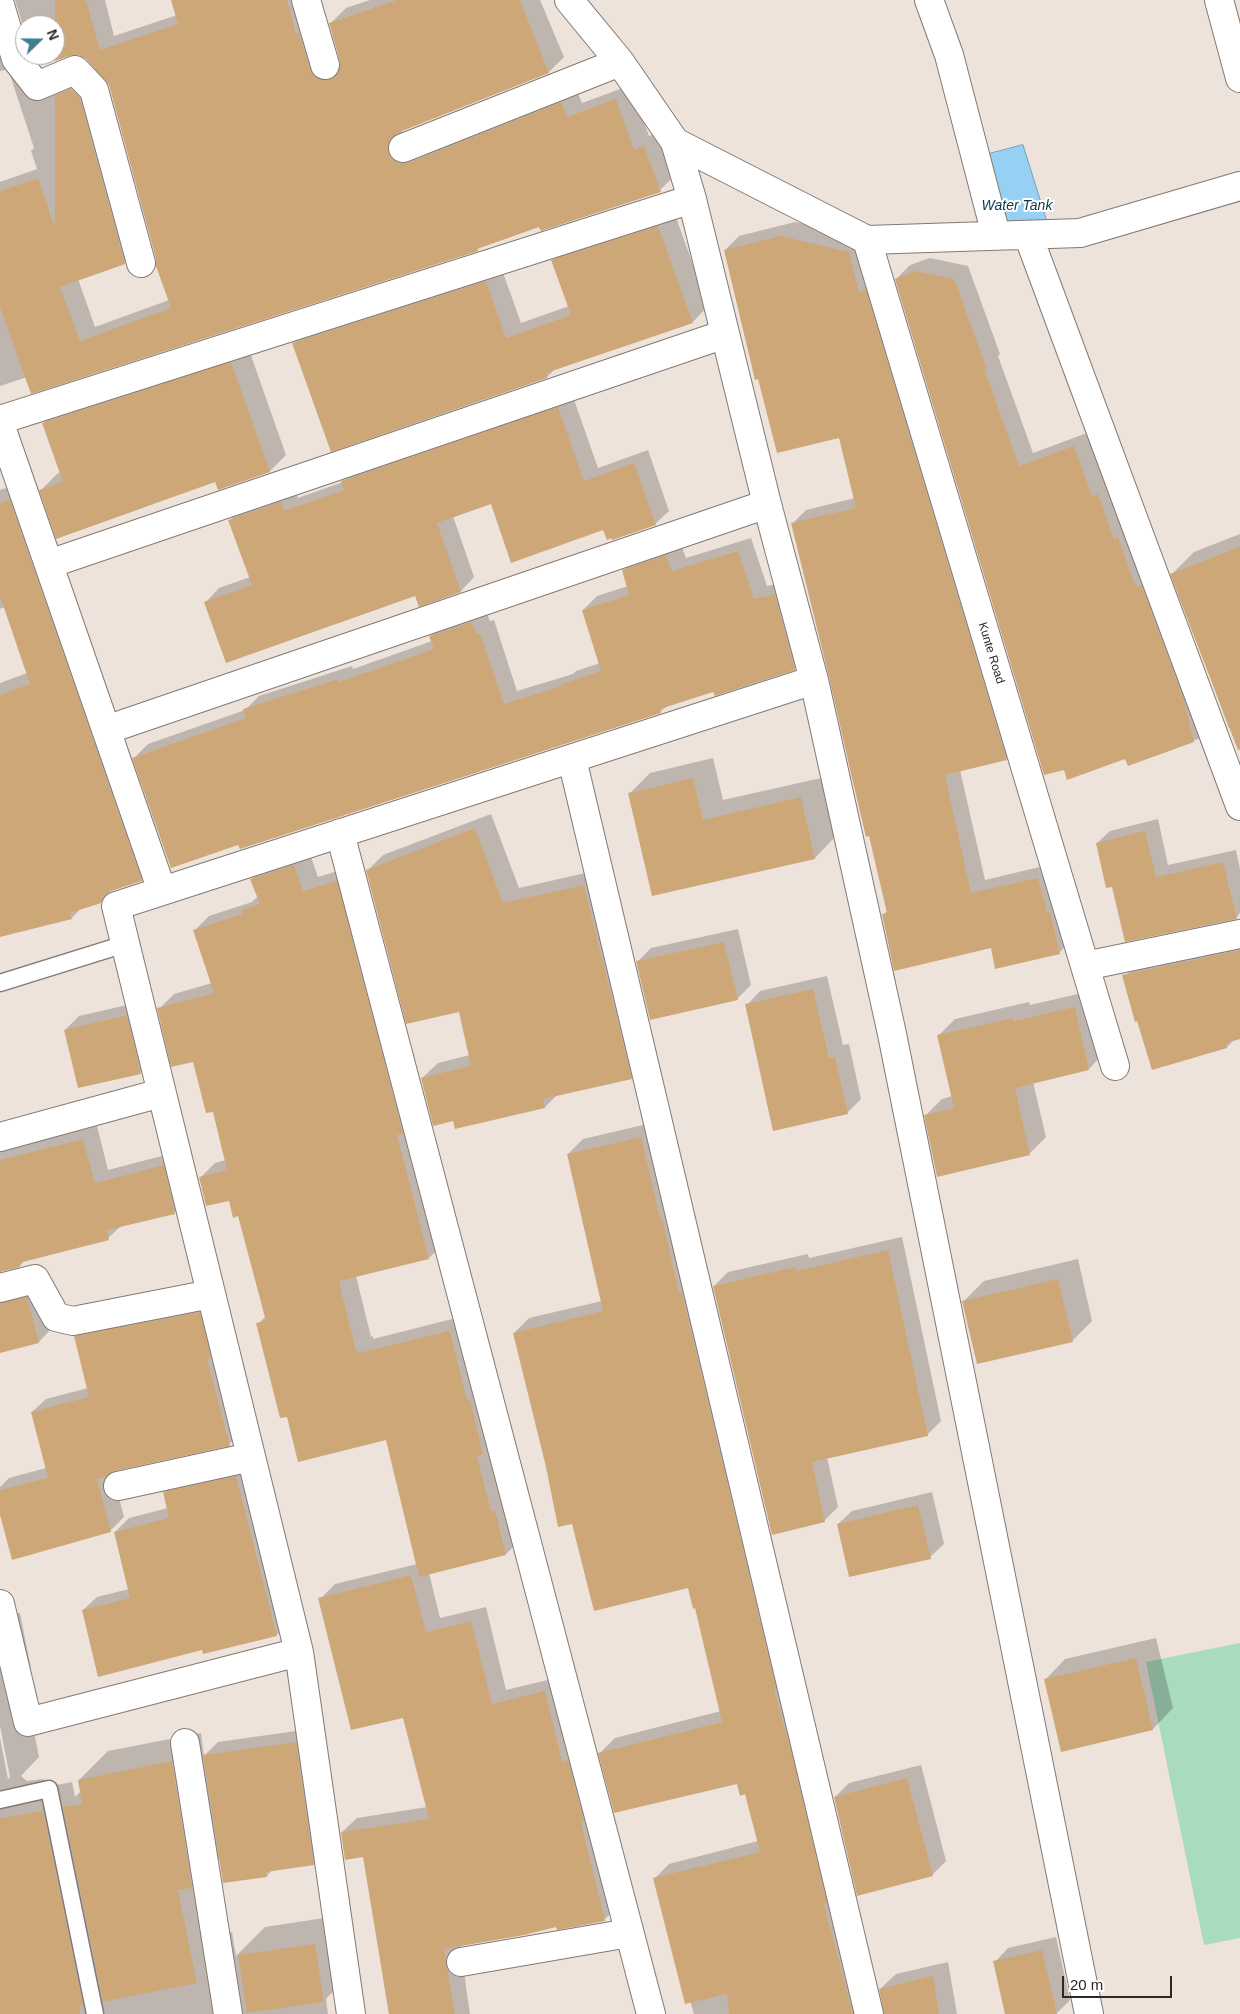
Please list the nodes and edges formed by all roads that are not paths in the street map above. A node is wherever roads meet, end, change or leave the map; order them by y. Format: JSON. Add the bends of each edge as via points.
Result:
{"nodes":[{"id":1,"x":306,"y":0,"type":"edge"},
{"id":2,"x":569,"y":0,"type":"edge"},
{"id":3,"x":929,"y":0,"type":"edge"},
{"id":4,"x":1219,"y":0,"type":"edge"},
{"id":5,"x":0,"y":5,"type":"edge"},
{"id":6,"x":620,"y":62,"type":"junction"},
{"id":7,"x":325,"y":65,"type":"dead end"},
{"id":8,"x":1240,"y":78,"type":"edge"},
{"id":9,"x":675,"y":142,"type":"junction"},
{"id":10,"x":403,"y":148,"type":"dead end"},
{"id":11,"x":1240,"y":186,"type":"edge"},
{"id":12,"x":692,"y":199,"type":"junction"},
{"id":13,"x":1028,"y":235,"type":"junction"},
{"id":14,"x":996,"y":236,"type":"junction"},
{"id":15,"x":867,"y":240,"type":"junction"},
{"id":16,"x":141,"y":263,"type":"dead end"},
{"id":17,"x":724,"y":334,"type":"junction"},
{"id":18,"x":0,"y":420,"type":"edge"},
{"id":19,"x":0,"y":424,"type":"edge"},
{"id":20,"x":767,"y":504,"type":"junction"},
{"id":21,"x":49,"y":564,"type":"junction"},
{"id":22,"x":814,"y":680,"type":"junction"},
{"id":23,"x":106,"y":730,"type":"junction"},
{"id":24,"x":572,"y":759,"type":"junction"},
{"id":25,"x":1240,"y":806,"type":"edge"},
{"id":26,"x":340,"y":834,"type":"junction"},
{"id":27,"x":162,"y":891,"type":"junction"},
{"id":28,"x":1240,"y":934,"type":"edge"},
{"id":29,"x":125,"y":944,"type":"junction"},
{"id":30,"x":1085,"y":966,"type":"junction"},
{"id":31,"x":0,"y":983,"type":"edge"},
{"id":32,"x":1115,"y":1066,"type":"dead end"},
{"id":33,"x":162,"y":1093,"type":"junction"},
{"id":34,"x":0,"y":1137,"type":"edge"},
{"id":35,"x":0,"y":1288,"type":"edge"},
{"id":36,"x":211,"y":1294,"type":"junction"},
{"id":37,"x":251,"y":1457,"type":"junction"},
{"id":38,"x":118,"y":1486,"type":"dead end"},
{"id":39,"x":0,"y":1604,"type":"edge"},
{"id":40,"x":299,"y":1652,"type":"junction"},
{"id":41,"x":185,"y":1743,"type":"dead end"},
{"id":42,"x":0,"y":1800,"type":"edge"},
{"id":43,"x":629,"y":1933,"type":"junction"},
{"id":44,"x":461,"y":1962,"type":"dead end"},
{"id":45,"x":95,"y":2014,"type":"edge"},
{"id":46,"x":228,"y":2014,"type":"edge"},
{"id":47,"x":351,"y":2014,"type":"edge"},
{"id":48,"x":650,"y":2014,"type":"edge"},
{"id":49,"x":869,"y":2014,"type":"edge"},
{"id":50,"x":1089,"y":2014,"type":"edge"}],
"edges":[{"from":1,"to":7,"type":"street"},
{"from":2,"to":6,"type":"street"},
{"from":3,"to":14,"type":"street","via":[[949,55]]},
{"from":4,"to":8,"type":"street"},
{"from":5,"to":16,"type":"street","via":[[16,59],[37,86],[75,70],[94,90]]},
{"from":6,"to":9,"type":"street"},
{"from":6,"to":10,"type":"street"},
{"from":9,"to":12,"type":"street"},
{"from":9,"to":15,"type":"street"},
{"from":11,"to":13,"type":"street","via":[[1080,233]]},
{"from":12,"to":17,"type":"street"},
{"from":12,"to":18,"type":"street"},
{"from":13,"to":14,"type":"street"},
{"from":13,"to":25,"type":"street"},
{"from":14,"to":15,"type":"street"},
{"from":15,"to":30,"type":"street","name":"Kunte Road"},
{"from":17,"to":20,"type":"street"},
{"from":17,"to":21,"type":"street"},
{"from":19,"to":21,"type":"street"},
{"from":20,"to":22,"type":"street"},
{"from":20,"to":23,"type":"street"},
{"from":21,"to":23,"type":"street"},
{"from":22,"to":24,"type":"street"},
{"from":22,"to":50,"type":"street","via":[[892,1034]]},
{"from":23,"to":27,"type":"street"},
{"from":24,"to":26,"type":"street"},
{"from":24,"to":49,"type":"street"},
{"from":26,"to":27,"type":"street"},
{"from":26,"to":43,"type":"street"},
{"from":27,"to":29,"type":"street","via":[[116,906]]},
{"from":28,"to":30,"type":"street"},
{"from":29,"to":31,"type":"lane"},
{"from":29,"to":33,"type":"street"},
{"from":30,"to":32,"type":"street","name":"Kunte Road"},
{"from":33,"to":34,"type":"street"},
{"from":33,"to":36,"type":"street"},
{"from":35,"to":36,"type":"street","via":[[35,1279],[56,1317],[73,1322]]},
{"from":36,"to":37,"type":"street"},
{"from":37,"to":38,"type":"street"},
{"from":37,"to":40,"type":"street"},
{"from":39,"to":40,"type":"street","via":[[28,1722]]},
{"from":40,"to":47,"type":"street"},
{"from":41,"to":46,"type":"street"},
{"from":42,"to":45,"type":"lane","via":[[49,1789]]},
{"from":43,"to":44,"type":"street"},
{"from":43,"to":48,"type":"street"}]}
